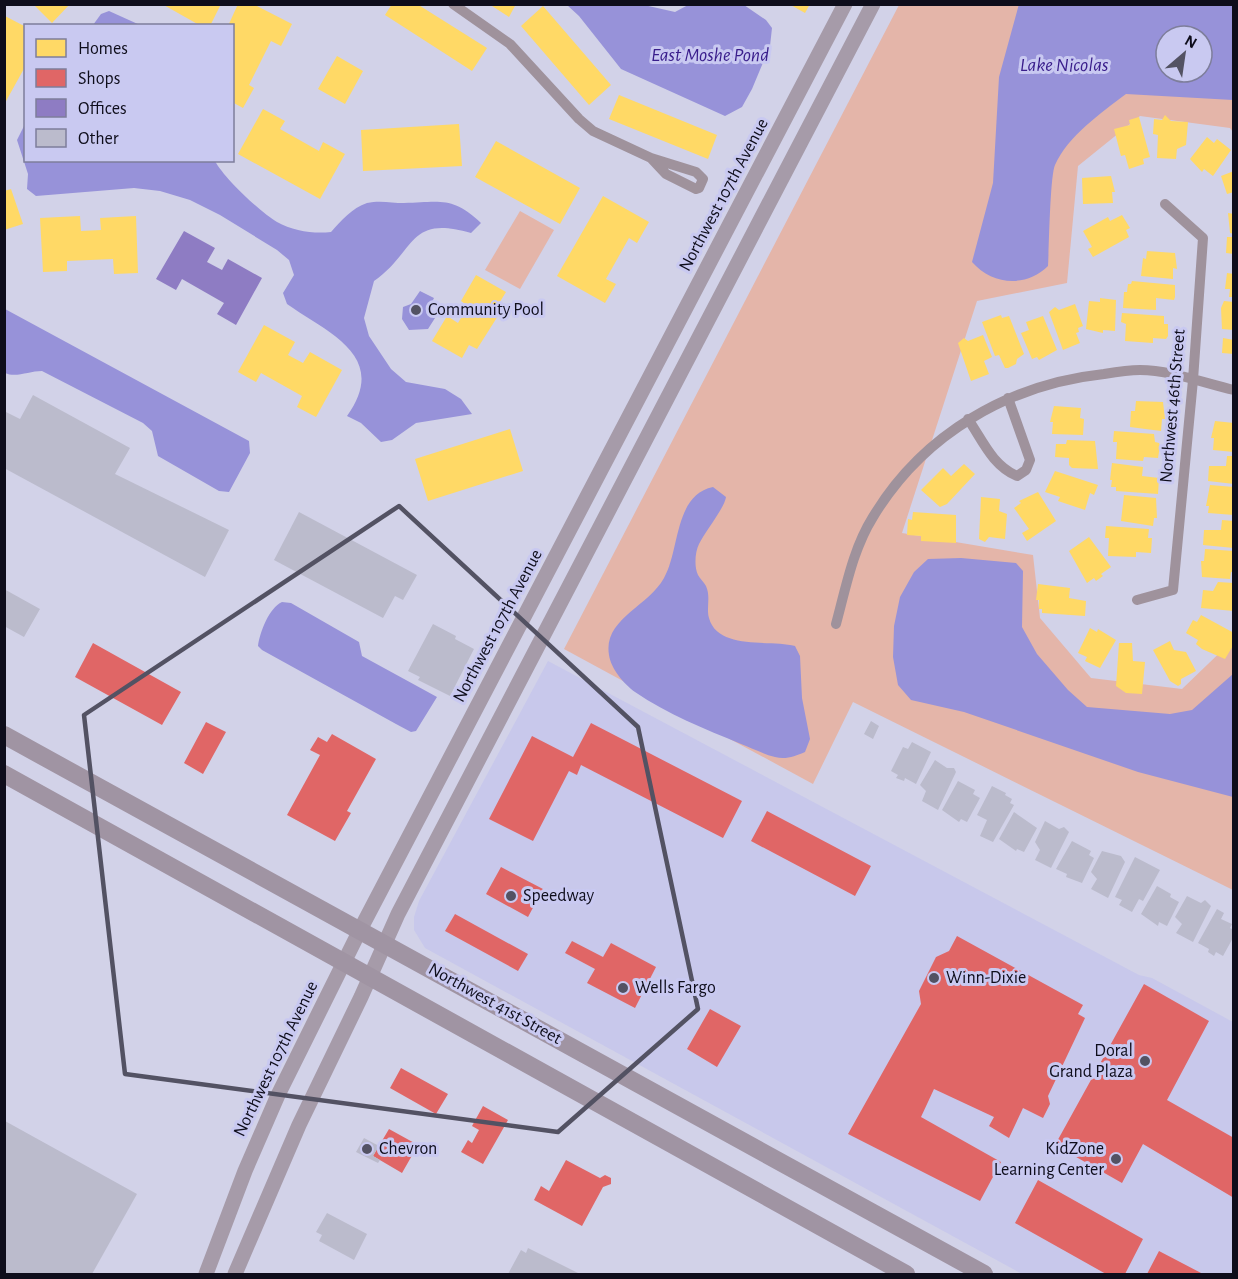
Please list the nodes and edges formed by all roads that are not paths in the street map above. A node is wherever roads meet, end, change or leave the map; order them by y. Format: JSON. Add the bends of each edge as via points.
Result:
{"nodes":[{"id":1,"x":453,"y":4,"type":"edge"},
{"id":2,"x":845,"y":4,"type":"edge"},
{"id":3,"x":873,"y":4,"type":"edge"},
{"id":4,"x":651,"y":158,"type":"dead end"},
{"id":5,"x":1165,"y":204,"type":"dead end"},
{"id":6,"x":1193,"y":380,"type":"junction"},
{"id":7,"x":1233,"y":390,"type":"edge"},
{"id":8,"x":1008,"y":399,"type":"junction"},
{"id":9,"x":968,"y":419,"type":"junction"},
{"id":10,"x":1137,"y":600,"type":"dead end"},
{"id":11,"x":836,"y":624,"type":"dead end"},
{"id":12,"x":4,"y":735,"type":"edge"},
{"id":13,"x":4,"y":774,"type":"edge"},
{"id":14,"x":360,"y":930,"type":"junction"},
{"id":15,"x":385,"y":943,"type":"junction"},
{"id":16,"x":344,"y":963,"type":"junction"},
{"id":17,"x":370,"y":978,"type":"junction"},
{"id":18,"x":206,"y":1275,"type":"edge"},
{"id":19,"x":235,"y":1275,"type":"edge"},
{"id":20,"x":906,"y":1275,"type":"edge"},
{"id":21,"x":984,"y":1275,"type":"edge"}],
"edges":[{"from":1,"to":4,"type":"street","via":[[510,44],[585,125]]},
{"from":2,"to":14,"type":"main road","name":"Northwest 107th Avenue"},
{"from":3,"to":15,"type":"main road"},
{"from":5,"to":6,"type":"street","name":"Northwest 46th Street","via":[[1203,238]]},
{"from":6,"to":7,"type":"street"},
{"from":6,"to":8,"type":"street","via":[[1141,370],[1053,381]]},
{"from":6,"to":10,"type":"street","name":"Northwest 46th Street","via":[[1173,590]]},
{"from":8,"to":9,"type":"street"},
{"from":8,"to":9,"type":"street","via":[[1030,460],[1026,470],[1017,476],[1004,470],[990,455]]},
{"from":9,"to":11,"type":"street","via":[[943,437],[899,480],[873,517],[855,555]]},
{"from":12,"to":14,"type":"main road","name":"Northwest 41st Street"},
{"from":13,"to":16,"type":"main road","name":"Northwest 41st Street"},
{"from":14,"to":15,"type":"main road","name":"Northwest 41st Street"},
{"from":14,"to":16,"type":"main road","name":"Northwest 107th Avenue"},
{"from":15,"to":17,"type":"main road"},
{"from":15,"to":21,"type":"main road","name":"Northwest 41st Street"},
{"from":16,"to":17,"type":"main road","name":"Northwest 41st Street"},
{"from":16,"to":18,"type":"main road","name":"Northwest 107th Avenue","via":[[262,1130]]},
{"from":17,"to":19,"type":"main road","via":[[303,1116]]},
{"from":17,"to":20,"type":"main road","name":"Northwest 41st Street"}]}
